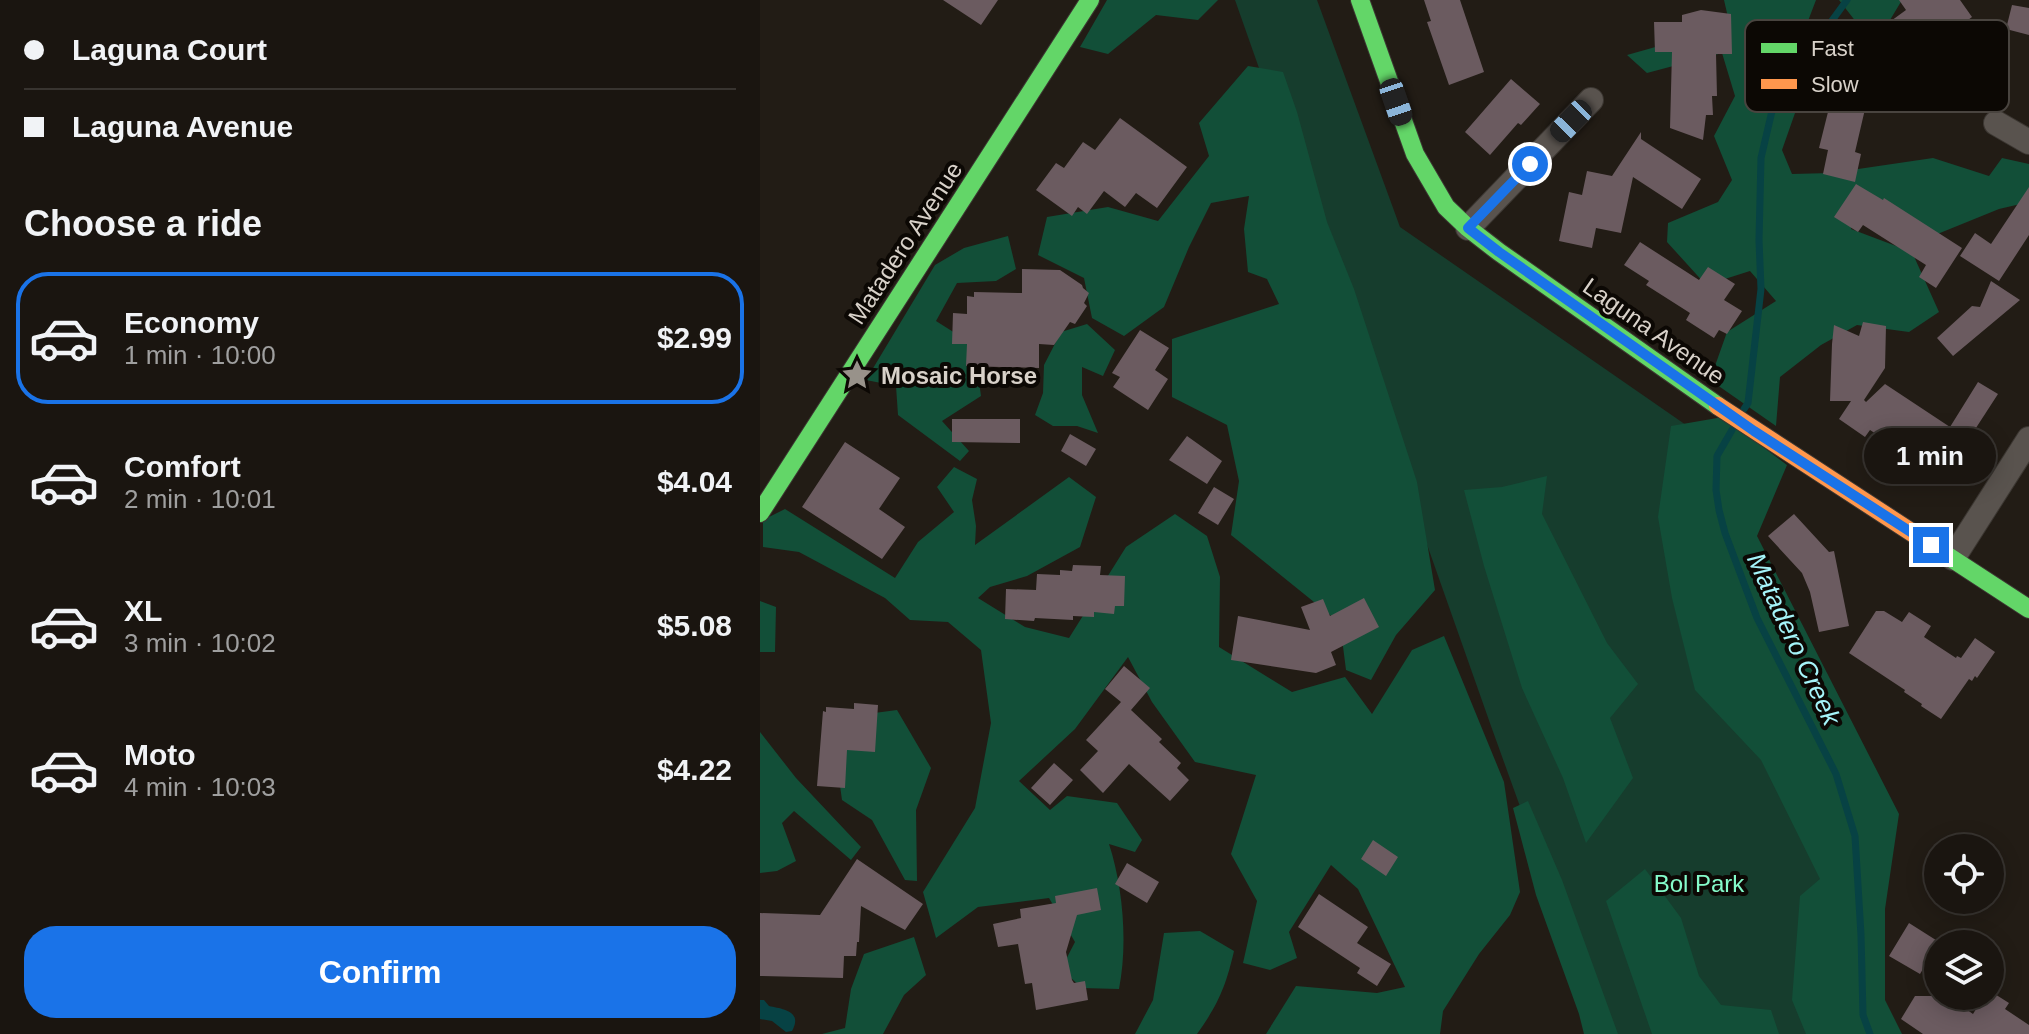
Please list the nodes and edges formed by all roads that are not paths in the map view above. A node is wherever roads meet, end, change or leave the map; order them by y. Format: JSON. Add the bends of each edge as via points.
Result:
{"nodes":[{"id":1,"x":1090,"y":0,"type":"edge"},
{"id":2,"x":1360,"y":0,"type":"edge"},
{"id":3,"x":1591,"y":100,"type":"dead end"},
{"id":4,"x":1996,"y":123,"type":"dead end"},
{"id":5,"x":2029,"y":142,"type":"edge"},
{"id":6,"x":1468,"y":228,"type":"junction"},
{"id":7,"x":2029,"y":439,"type":"edge"},
{"id":8,"x":760,"y":513,"type":"edge"},
{"id":9,"x":1953,"y":558,"type":"junction"},
{"id":10,"x":2029,"y":609,"type":"edge"}],
"edges":[{"from":1,"to":8,"type":"street","name":"Matadero Avenue"},
{"from":2,"to":6,"type":"street","name":"Laguna Avenue","via":[[1415,154],[1446,207]]},
{"from":3,"to":6,"type":"street"},
{"from":4,"to":5,"type":"street"},
{"from":6,"to":9,"type":"street","name":"Laguna Avenue","via":[[1754,431]]},
{"from":7,"to":9,"type":"street"},
{"from":9,"to":10,"type":"street","name":"Laguna Avenue"}]}
